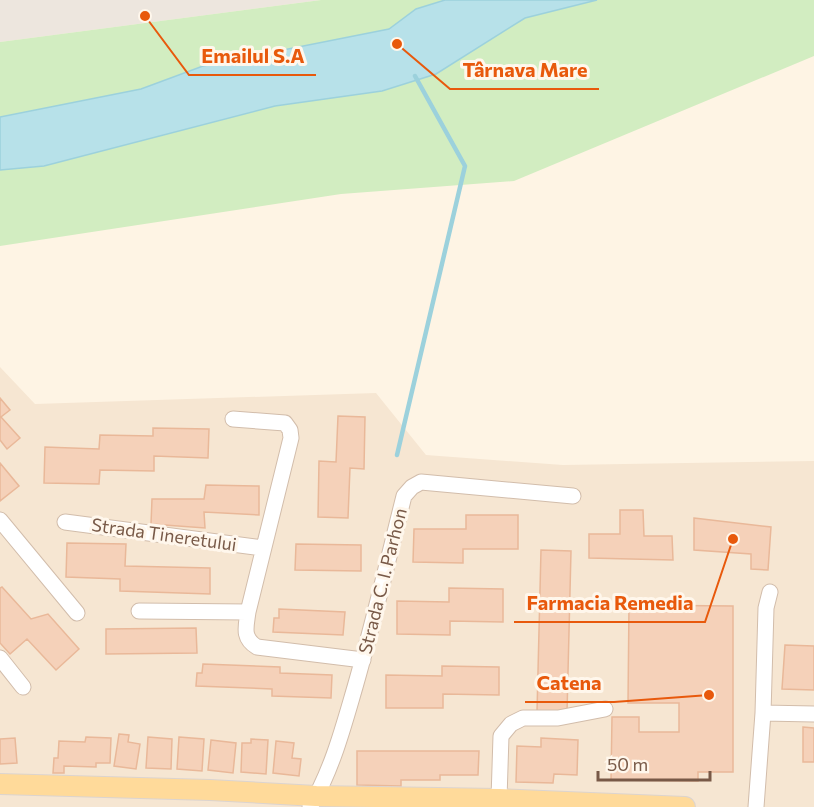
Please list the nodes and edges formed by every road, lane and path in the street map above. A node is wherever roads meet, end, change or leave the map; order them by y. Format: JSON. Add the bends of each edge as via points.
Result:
{"nodes":[{"id":1,"x":233,"y":419,"type":"dead end"},
{"id":2,"x":573,"y":496,"type":"dead end"},
{"id":3,"x":0,"y":520,"type":"edge"},
{"id":4,"x":65,"y":522,"type":"dead end"},
{"id":5,"x":263,"y":548,"type":"junction"},
{"id":6,"x":770,"y":592,"type":"dead end"},
{"id":7,"x":139,"y":611,"type":"dead end"},
{"id":8,"x":248,"y":612,"type":"junction"},
{"id":9,"x":77,"y":613,"type":"dead end"},
{"id":10,"x":0,"y":658,"type":"edge"},
{"id":11,"x":363,"y":660,"type":"junction"},
{"id":12,"x":23,"y":687,"type":"dead end"},
{"id":13,"x":604,"y":709,"type":"dead end"},
{"id":14,"x":763,"y":713,"type":"junction"},
{"id":15,"x":814,"y":714,"type":"edge"},
{"id":16,"x":0,"y":784,"type":"edge"},
{"id":17,"x":499,"y":799,"type":"junction"},
{"id":18,"x":313,"y":802,"type":"edge"},
{"id":19,"x":525,"y":804,"type":"edge"},
{"id":20,"x":685,"y":807,"type":"edge"},
{"id":21,"x":756,"y":807,"type":"edge"}],
"edges":[{"from":1,"to":5,"type":"street","name":"Strada Tineretului","via":[[285,423],[290,430]]},
{"from":2,"to":11,"type":"street","name":"Strada C. I. Parhon","via":[[421,482],[412,487],[404,496]]},
{"from":3,"to":9,"type":"street"},
{"from":4,"to":5,"type":"street","name":"Strada Tineretului"},
{"from":5,"to":8,"type":"street","name":"Strada Tineretului"},
{"from":6,"to":14,"type":"street","via":[[766,608]]},
{"from":7,"to":8,"type":"street"},
{"from":8,"to":11,"type":"street","name":"Strada Tineretului","via":[[245,634],[249,643],[257,647]]},
{"from":10,"to":12,"type":"street"},
{"from":11,"to":18,"type":"street","name":"Strada C. I. Parhon","via":[[327,775]]},
{"from":13,"to":17,"type":"street","via":[[558,718],[522,718],[511,724],[501,736]]},
{"from":14,"to":15,"type":"street"},
{"from":14,"to":21,"type":"street"},
{"from":16,"to":18,"type":"main road","via":[[210,790]]},
{"from":17,"to":18,"type":"main road"},
{"from":17,"to":19,"type":"main road"},
{"from":19,"to":20,"type":"main road"}]}
